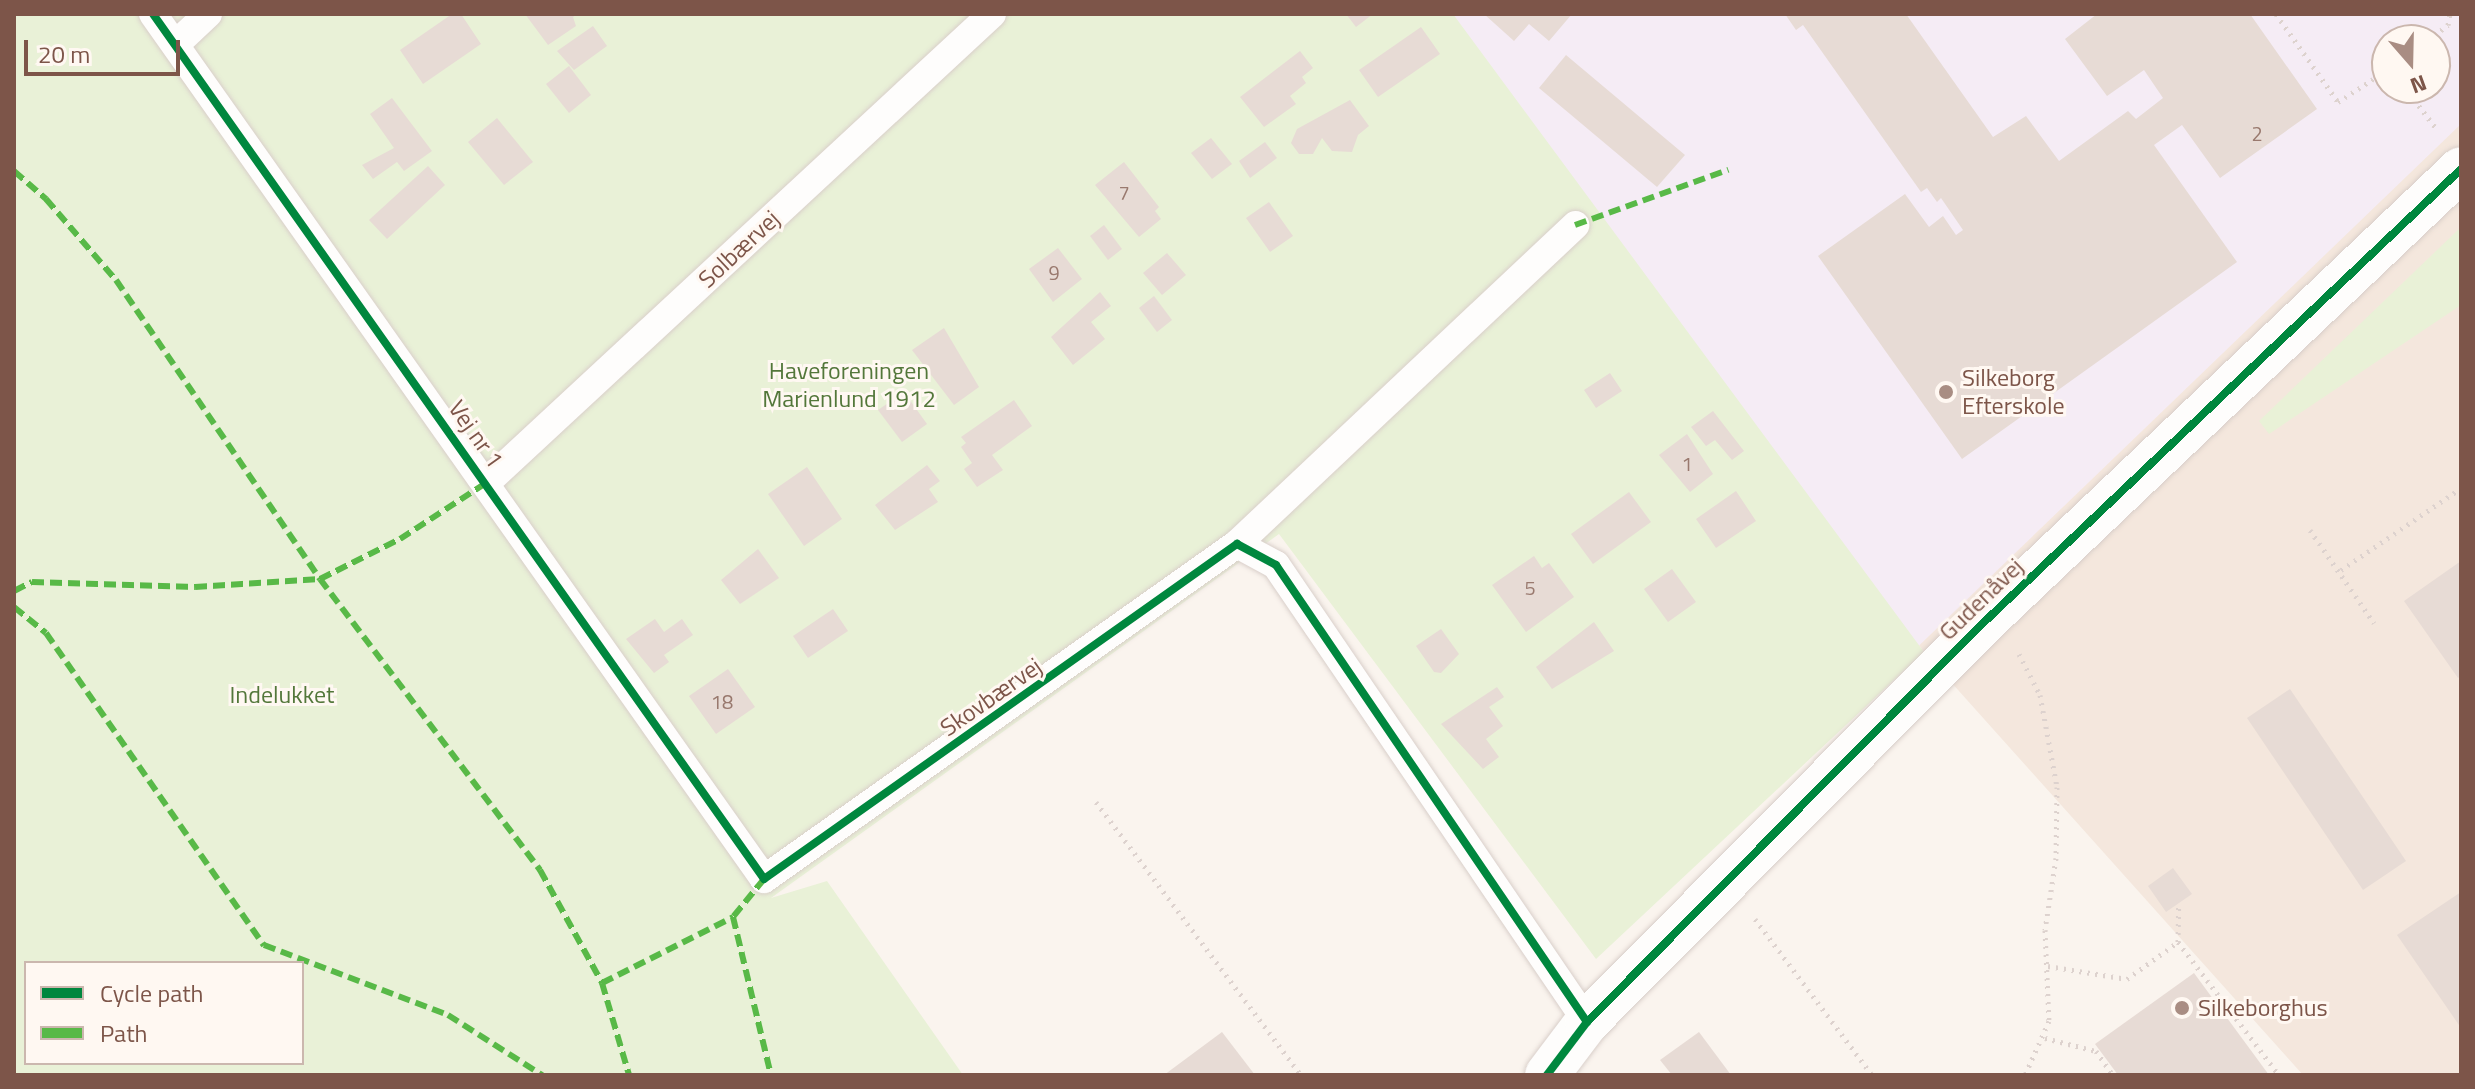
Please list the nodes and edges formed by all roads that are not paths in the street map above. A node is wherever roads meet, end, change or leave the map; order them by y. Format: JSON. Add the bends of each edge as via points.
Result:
{"nodes":[{"id":1,"x":153,"y":14,"type":"edge"},
{"id":2,"x":208,"y":14,"type":"edge"},
{"id":3,"x":992,"y":14,"type":"edge"},
{"id":4,"x":176,"y":44,"type":"junction"},
{"id":5,"x":2461,"y":169,"type":"edge"},
{"id":6,"x":1575,"y":225,"type":"dead end"},
{"id":7,"x":486,"y":483,"type":"junction"},
{"id":8,"x":1237,"y":544,"type":"junction"},
{"id":9,"x":764,"y":879,"type":"joint"},
{"id":10,"x":1587,"y":1022,"type":"junction"},
{"id":11,"x":1547,"y":1075,"type":"edge"}],
"edges":[{"from":1,"to":4,"type":"lane","name":"Vej nr 1"},
{"from":2,"to":4,"type":"lane"},
{"from":3,"to":7,"type":"lane","name":"Solbærvej"},
{"from":4,"to":7,"type":"lane","name":"Vej nr 1"},
{"from":5,"to":10,"type":"street","name":"Gudenåvej","via":[[1987,620]]},
{"from":6,"to":8,"type":"lane","name":"Skovbærvej"},
{"from":7,"to":9,"type":"lane","name":"Vej nr 1"},
{"from":8,"to":9,"type":"lane","name":"Skovbærvej"},
{"from":8,"to":10,"type":"lane","via":[[1276,565]]},
{"from":10,"to":11,"type":"street","name":"Gudenåvej"}]}
